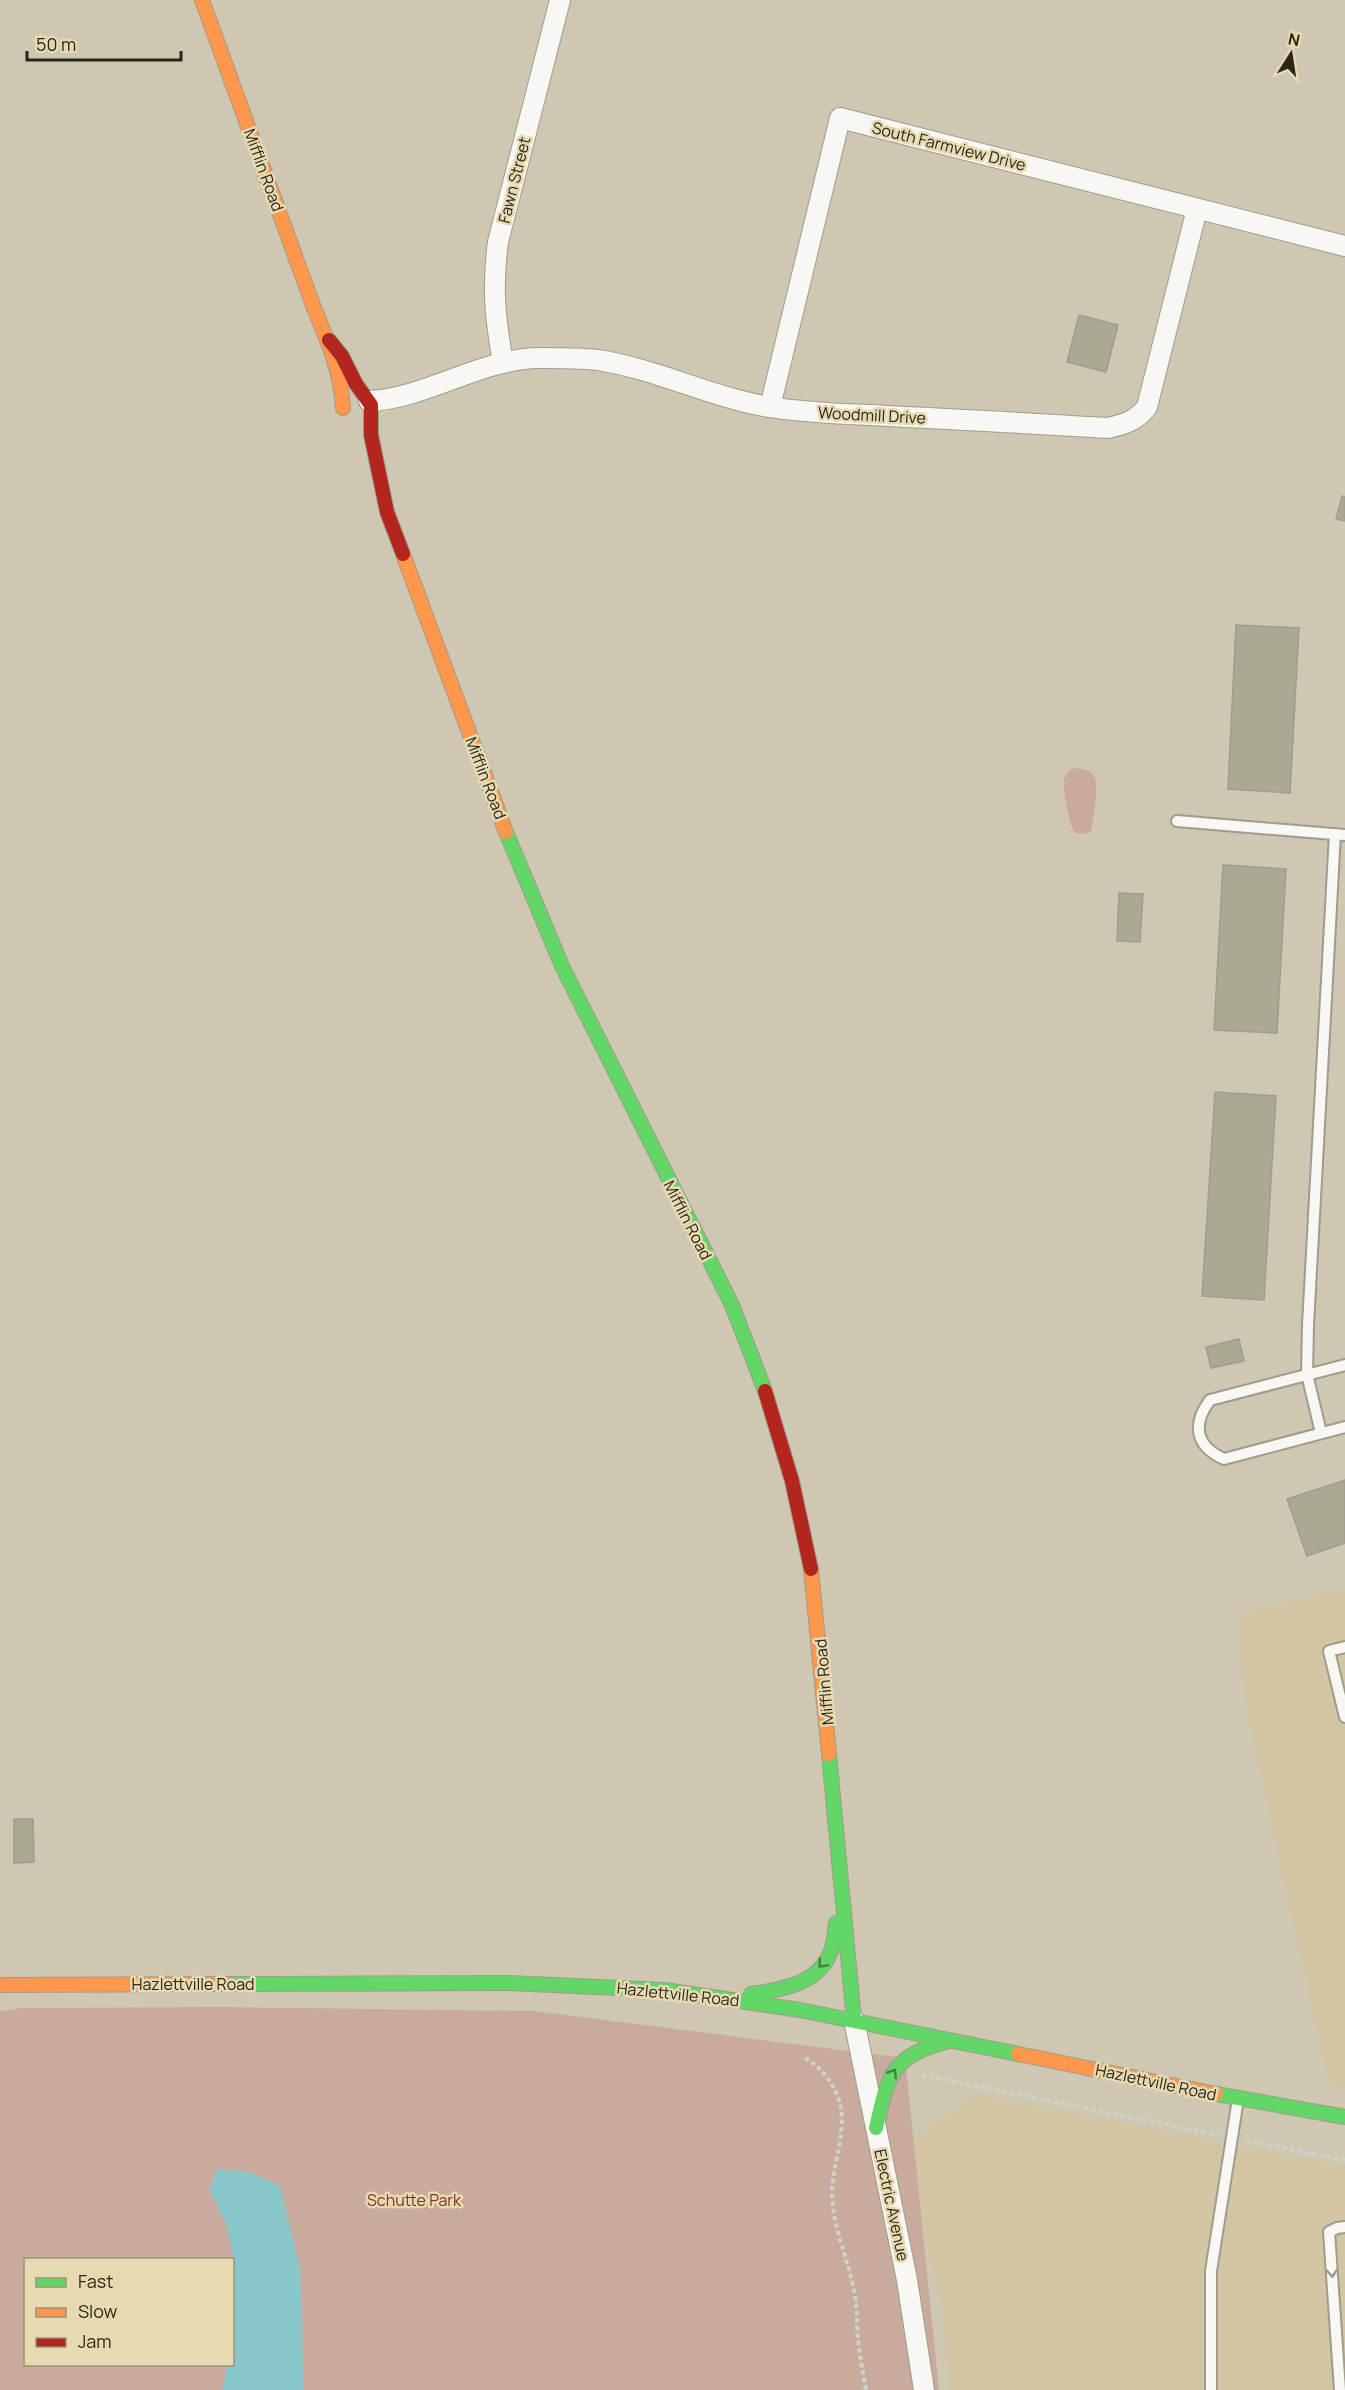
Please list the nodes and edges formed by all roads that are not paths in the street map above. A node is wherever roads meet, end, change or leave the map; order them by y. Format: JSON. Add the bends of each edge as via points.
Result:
{"nodes":[{"id":1,"x":202,"y":0,"type":"edge"},
{"id":2,"x":560,"y":0,"type":"edge"},
{"id":3,"x":1197,"y":209,"type":"junction"},
{"id":4,"x":1345,"y":246,"type":"edge"},
{"id":5,"x":329,"y":340,"type":"junction"},
{"id":6,"x":503,"y":363,"type":"junction"},
{"id":7,"x":770,"y":407,"type":"junction"},
{"id":8,"x":360,"y":415,"type":"junction"},
{"id":9,"x":375,"y":458,"type":"junction"},
{"id":10,"x":1177,"y":821,"type":"dead end"},
{"id":11,"x":1340,"y":834,"type":"edge"},
{"id":12,"x":1345,"y":1365,"type":"edge"},
{"id":13,"x":1307,"y":1374,"type":"junction"},
{"id":14,"x":1345,"y":1427,"type":"edge"},
{"id":15,"x":1321,"y":1433,"type":"junction"},
{"id":16,"x":1345,"y":1647,"type":"edge"},
{"id":17,"x":1345,"y":1717,"type":"edge"},
{"id":18,"x":841,"y":1888,"type":"junction"},
{"id":19,"x":0,"y":1984,"type":"edge"},
{"id":20,"x":720,"y":1997,"type":"junction"},
{"id":21,"x":854,"y":2020,"type":"junction"},
{"id":22,"x":955,"y":2041,"type":"junction"},
{"id":23,"x":1238,"y":2098,"type":"junction"},
{"id":24,"x":1345,"y":2117,"type":"edge"},
{"id":25,"x":876,"y":2128,"type":"junction"},
{"id":26,"x":1345,"y":2227,"type":"edge"},
{"id":27,"x":924,"y":2390,"type":"edge"},
{"id":28,"x":1211,"y":2390,"type":"edge"},
{"id":29,"x":1340,"y":2390,"type":"edge"}],
"edges":[{"from":1,"to":5,"type":"main road","name":"Mifflin Road"},
{"from":2,"to":6,"type":"street","name":"Fawn Street","via":[[498,242],[494,312]]},
{"from":3,"to":4,"type":"street","name":"South Farmview Drive"},
{"from":3,"to":7,"type":"street","name":"Woodmill Drive","via":[[1147,407],[1128,423],[1108,428]]},
{"from":3,"to":7,"type":"street","name":"South Farmview Drive","via":[[840,118]]},
{"from":5,"to":8,"type":"main road","name":"Mifflin Road","via":[[342,356]]},
{"from":5,"to":8,"type":"main road","name":"Mifflin Road","via":[[341,387]]},
{"from":6,"to":7,"type":"street","name":"Woodmill Drive","via":[[536,358],[598,360]]},
{"from":6,"to":8,"type":"street","name":"Woodmill Drive"},
{"from":8,"to":9,"type":"main road","name":"Mifflin Road"},
{"from":8,"to":9,"type":"main road","name":"Mifflin Road"},
{"from":9,"to":18,"type":"main road","name":"Mifflin Road","via":[[387,512],[513,850],[582,1008],[732,1305],[770,1404],[795,1491],[814,1590]]},
{"from":10,"to":11,"type":"lane"},
{"from":11,"to":13,"type":"lane"},
{"from":12,"to":13,"type":"lane"},
{"from":13,"to":15,"type":"lane"},
{"from":13,"to":15,"type":"lane","via":[[1210,1400],[1201,1412],[1198,1430],[1210,1453],[1224,1459]]},
{"from":14,"to":15,"type":"lane"},
{"from":16,"to":17,"type":"lane","via":[[1329,1651]]},
{"from":18,"to":20,"type":"main road","one_way":true,"via":[[833,1946],[820,1969],[787,1988]]},
{"from":18,"to":21,"type":"main road","name":"Mifflin Road"},
{"from":19,"to":20,"type":"main road","name":"Hazlettville Road","via":[[509,1983],[664,1990]]},
{"from":20,"to":21,"type":"main road","name":"Hazlettville Road"},
{"from":21,"to":22,"type":"main road","name":"Hazlettville Road"},
{"from":21,"to":25,"type":"street","name":"Electric Avenue"},
{"from":22,"to":23,"type":"main road","name":"Hazlettville Road"},
{"from":25,"to":22,"type":"main road","one_way":true,"via":[[885,2087],[899,2063],[921,2048]]},
{"from":23,"to":24,"type":"main road","name":"Hazlettville Road"},
{"from":23,"to":28,"type":"lane","via":[[1211,2271]]},
{"from":25,"to":27,"type":"street","name":"Electric Avenue","via":[[907,2280]]},
{"from":26,"to":29,"type":"lane","one_way":true,"via":[[1329,2232]]}]}
